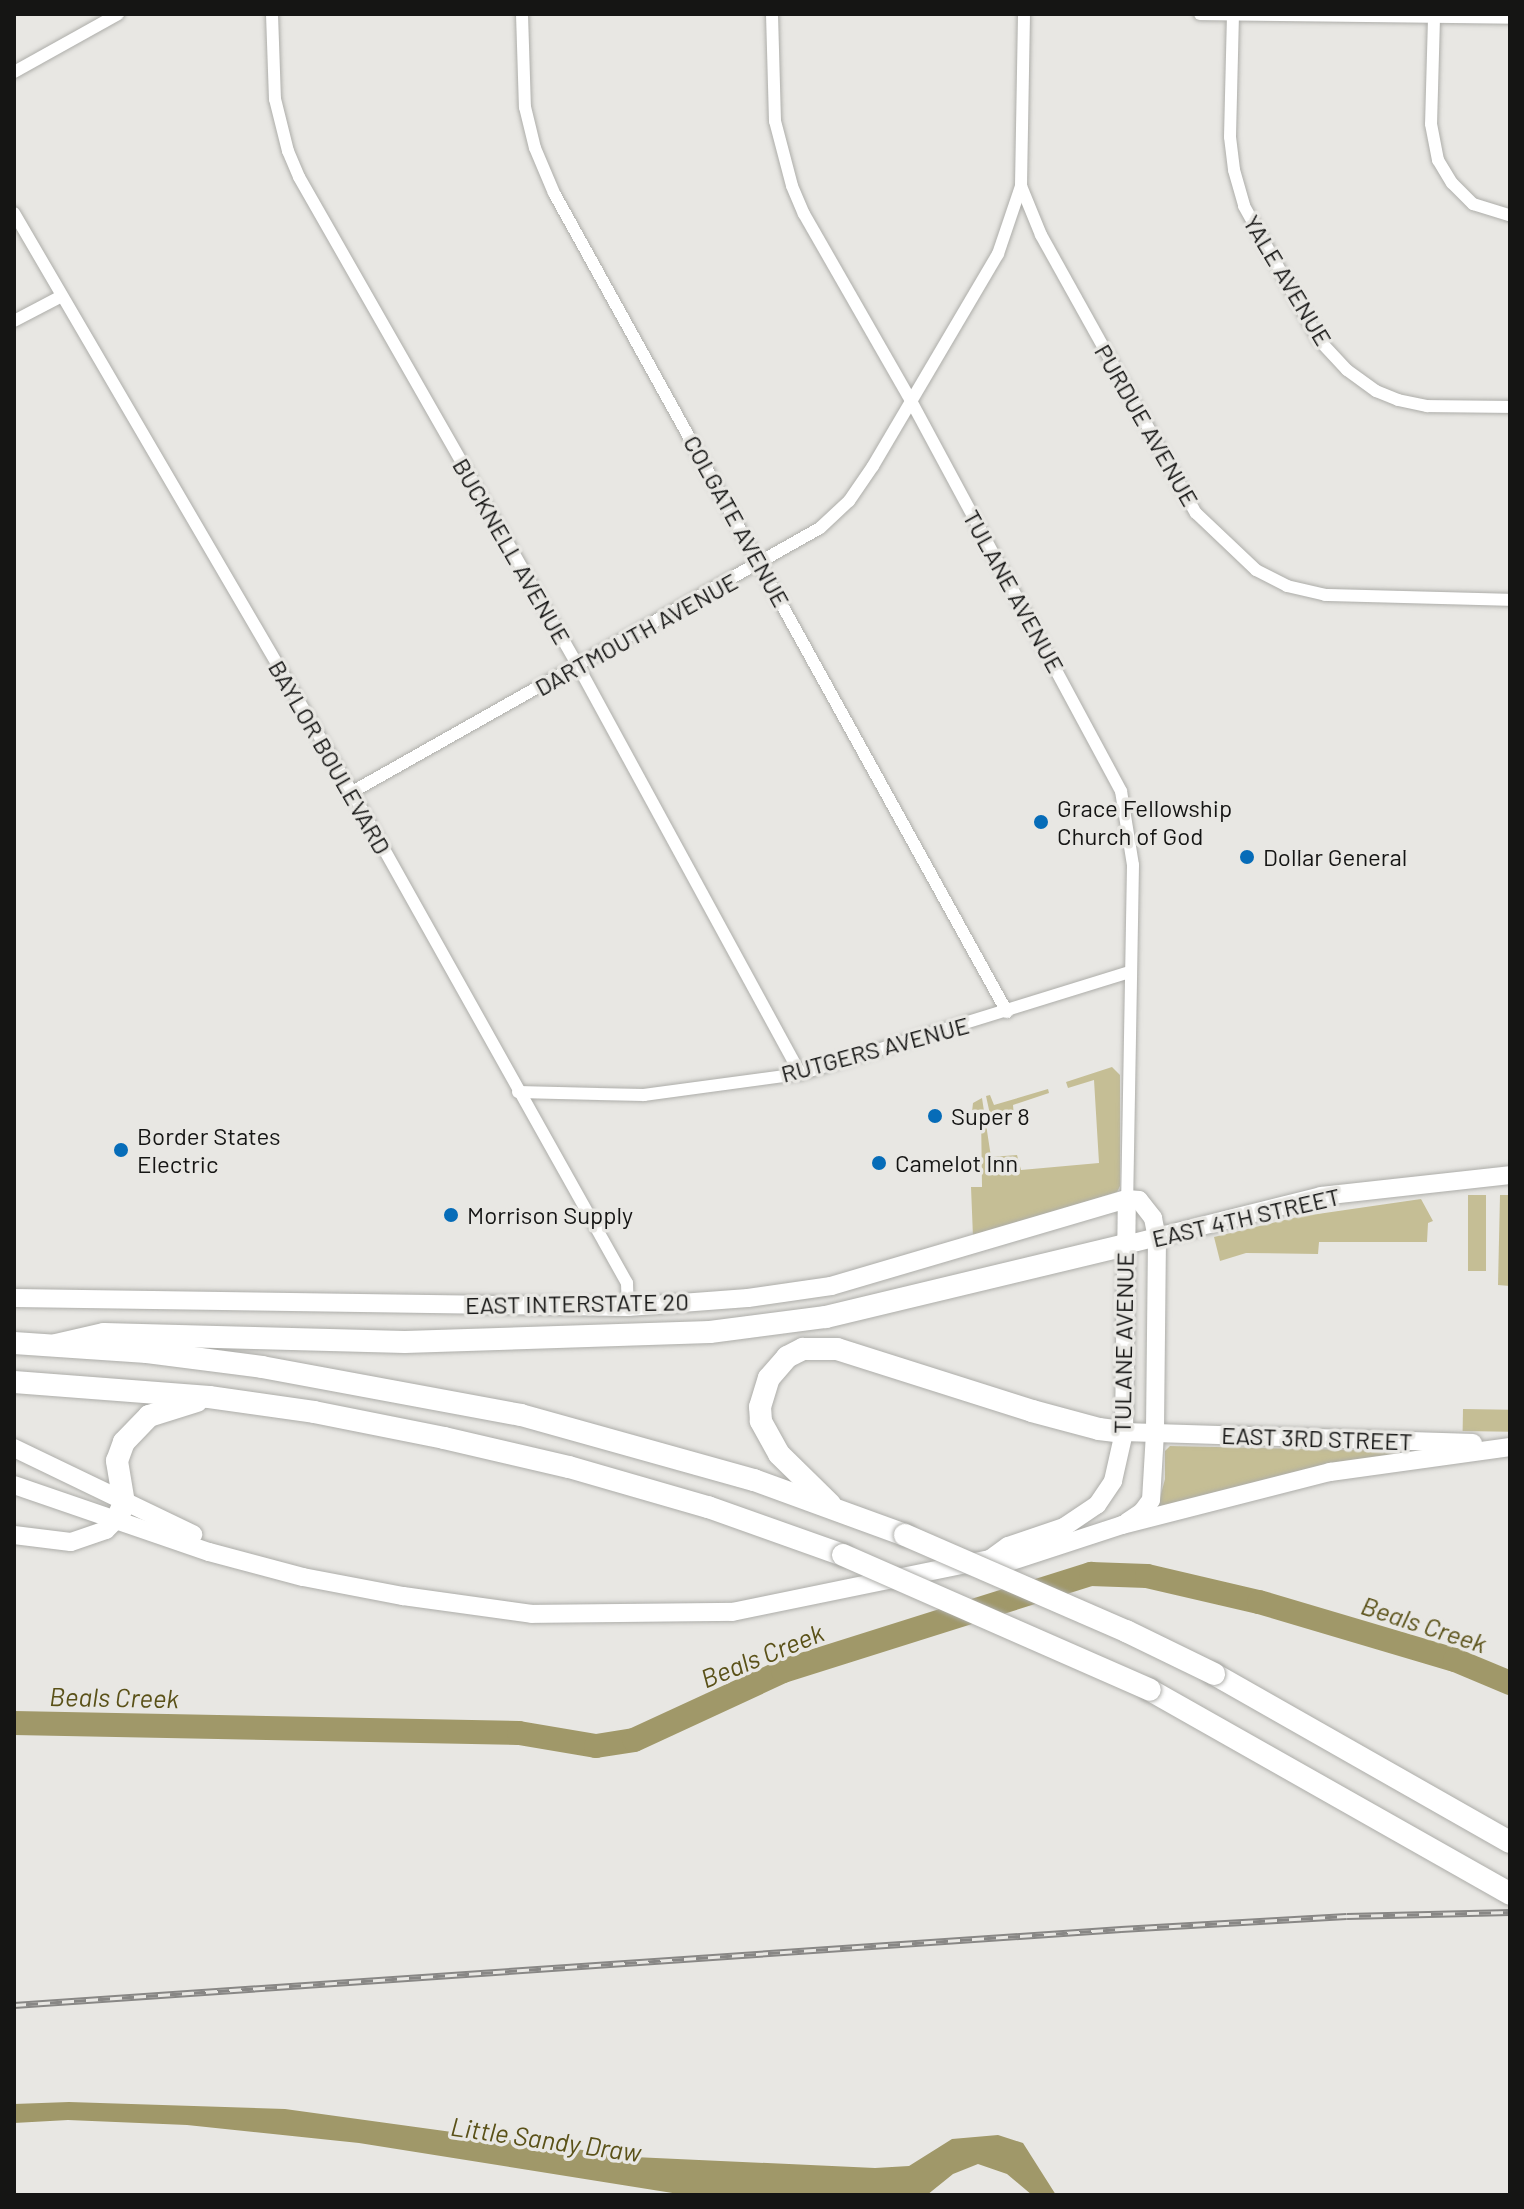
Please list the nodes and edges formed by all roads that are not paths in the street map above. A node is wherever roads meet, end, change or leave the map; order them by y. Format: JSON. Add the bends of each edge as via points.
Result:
{"nodes":[{"id":1,"x":118,"y":14,"type":"edge"},
{"id":2,"x":272,"y":14,"type":"edge"},
{"id":3,"x":522,"y":14,"type":"edge"},
{"id":4,"x":772,"y":14,"type":"edge"},
{"id":5,"x":1024,"y":14,"type":"edge"},
{"id":6,"x":1200,"y":14,"type":"edge"},
{"id":7,"x":1233,"y":14,"type":"edge"},
{"id":8,"x":1257,"y":14,"type":"edge"},
{"id":9,"x":1434,"y":18,"type":"junction"},
{"id":10,"x":1510,"y":18,"type":"edge"},
{"id":11,"x":14,"y":72,"type":"edge"},
{"id":12,"x":1021,"y":186,"type":"junction"},
{"id":13,"x":14,"y":213,"type":"edge"},
{"id":14,"x":1510,"y":215,"type":"edge"},
{"id":15,"x":60,"y":297,"type":"junction"},
{"id":16,"x":14,"y":321,"type":"edge"},
{"id":17,"x":911,"y":401,"type":"junction"},
{"id":18,"x":1510,"y":407,"type":"edge"},
{"id":19,"x":761,"y":564,"type":"junction"},
{"id":20,"x":1510,"y":600,"type":"edge"},
{"id":21,"x":578,"y":666,"type":"junction"},
{"id":22,"x":352,"y":792,"type":"junction"},
{"id":23,"x":1129,"y":972,"type":"junction"},
{"id":24,"x":1007,"y":1012,"type":"junction"},
{"id":25,"x":800,"y":1074,"type":"junction"},
{"id":26,"x":518,"y":1092,"type":"junction"},
{"id":27,"x":1510,"y":1175,"type":"edge"},
{"id":28,"x":1127,"y":1199,"type":"junction"},
{"id":29,"x":1157,"y":1238,"type":"junction"},
{"id":30,"x":1125,"y":1245,"type":"junction"},
{"id":31,"x":14,"y":1298,"type":"edge"},
{"id":32,"x":628,"y":1307,"type":"junction"},
{"id":33,"x":14,"y":1343,"type":"edge"},
{"id":34,"x":56,"y":1345,"type":"junction"},
{"id":35,"x":14,"y":1382,"type":"edge"},
{"id":36,"x":209,"y":1397,"type":"junction"},
{"id":37,"x":1124,"y":1432,"type":"junction"},
{"id":38,"x":1155,"y":1433,"type":"junction"},
{"id":39,"x":1510,"y":1446,"type":"edge"},
{"id":40,"x":14,"y":1448,"type":"edge"},
{"id":41,"x":14,"y":1485,"type":"edge"},
{"id":42,"x":831,"y":1505,"type":"junction"},
{"id":43,"x":120,"y":1511,"type":"junction"},
{"id":44,"x":1122,"y":1525,"type":"junction"},
{"id":45,"x":14,"y":1535,"type":"edge"},
{"id":46,"x":990,"y":1559,"type":"junction"},
{"id":47,"x":1505,"y":1839,"type":"edge"},
{"id":48,"x":1510,"y":1894,"type":"edge"}],
"edges":[{"from":1,"to":11,"type":"street"},
{"from":2,"to":21,"type":"street","name":"BUCKNELL AVENUE","via":[[275,99],[299,177]]},
{"from":3,"to":19,"type":"street","name":"COLGATE AVENUE","via":[[525,107],[554,193]]},
{"from":4,"to":17,"type":"street","name":"TULANE AVENUE","via":[[775,121],[792,186]]},
{"from":5,"to":12,"type":"street","name":"PURDUE AVENUE"},
{"from":6,"to":7,"type":"street"},
{"from":7,"to":8,"type":"street"},
{"from":7,"to":18,"type":"street","name":"YALE AVENUE","via":[[1234,170],[1244,206],[1319,340],[1347,370],[1398,400],[1427,406]]},
{"from":8,"to":9,"type":"street"},
{"from":9,"to":10,"type":"street"},
{"from":9,"to":14,"type":"street","via":[[1431,124],[1438,160],[1473,204]]},
{"from":12,"to":17,"type":"street","name":"DARTMOUTH AVENUE","via":[[998,254]]},
{"from":12,"to":20,"type":"street","name":"PURDUE AVENUE","via":[[1041,235],[1196,513],[1256,570],[1287,586],[1325,595]]},
{"from":13,"to":15,"type":"street","name":"BAYLOR BOULEVARD"},
{"from":15,"to":16,"type":"street"},
{"from":15,"to":22,"type":"street","name":"BAYLOR BOULEVARD"},
{"from":17,"to":19,"type":"street","name":"DARTMOUTH AVENUE","via":[[849,501],[820,528]]},
{"from":17,"to":23,"type":"street","name":"TULANE AVENUE","via":[[1121,791],[1133,865]]},
{"from":19,"to":21,"type":"street","name":"DARTMOUTH AVENUE"},
{"from":19,"to":24,"type":"street","name":"COLGATE AVENUE"},
{"from":21,"to":22,"type":"street","name":"DARTMOUTH AVENUE"},
{"from":21,"to":25,"type":"street","name":"BUCKNELL AVENUE"},
{"from":22,"to":26,"type":"street","name":"BAYLOR BOULEVARD"},
{"from":23,"to":24,"type":"street","name":"RUTGERS AVENUE"},
{"from":23,"to":28,"type":"street","name":"TULANE AVENUE"},
{"from":24,"to":25,"type":"street","name":"RUTGERS AVENUE"},
{"from":25,"to":26,"type":"street","name":"RUTGERS AVENUE","via":[[644,1095]]},
{"from":26,"to":32,"type":"street","name":"BAYLOR BOULEVARD","via":[[627,1283]]},
{"from":27,"to":29,"type":"main road","name":"EAST 4TH STREET","via":[[1321,1196]]},
{"from":28,"to":29,"type":"main road","name":"TULANE AVENUE","via":[[1139,1200],[1153,1218]]},
{"from":28,"to":30,"type":"main road","name":"TULANE AVENUE"},
{"from":28,"to":32,"type":"main road","name":"EAST INTERSTATE 20","via":[[831,1286]]},
{"from":29,"to":30,"type":"main road","name":"EAST 4TH STREET"},
{"from":29,"to":38,"type":"main road","name":"TULANE AVENUE"},
{"from":30,"to":34,"type":"highway","via":[[826,1317],[710,1332],[405,1342],[104,1334]]},
{"from":30,"to":37,"type":"main road","name":"TULANE AVENUE"},
{"from":31,"to":32,"type":"main road","name":"EAST INTERSTATE 20"},
{"from":33,"to":34,"type":"highway"},
{"from":34,"to":42,"type":"highway","via":[[262,1367],[419,1393],[636,1444]]},
{"from":35,"to":36,"type":"highway"},
{"from":36,"to":43,"type":"highway","via":[[149,1416],[136,1426],[117,1461]]},
{"from":36,"to":48,"type":"highway","bridge":true,"via":[[372,1424],[569,1467],[708,1507],[843,1555],[1150,1690]]},
{"from":37,"to":38,"type":"main road","name":"EAST 3RD STREET"},
{"from":37,"to":42,"type":"highway","via":[[1032,1411],[837,1349],[803,1349],[787,1357],[769,1378],[761,1421],[779,1454]]},
{"from":37,"to":46,"type":"main road","name":"TULANE AVENUE","via":[[1113,1481],[1097,1505],[1064,1527],[1008,1546]]},
{"from":38,"to":39,"type":"main road","name":"EAST 3RD STREET"},
{"from":38,"to":44,"type":"main road","name":"TULANE AVENUE","via":[[1151,1500]]},
{"from":39,"to":44,"type":"main road","via":[[1330,1472]]},
{"from":40,"to":43,"type":"main road"},
{"from":41,"to":43,"type":"main road"},
{"from":42,"to":47,"type":"highway","bridge":true,"via":[[1214,1674]]},
{"from":43,"to":45,"type":"main road","via":[[106,1530],[71,1542]]},
{"from":43,"to":46,"type":"main road","via":[[209,1552],[303,1577],[532,1614],[732,1612]]},
{"from":44,"to":46,"type":"main road","via":[[1009,1562]]}]}
